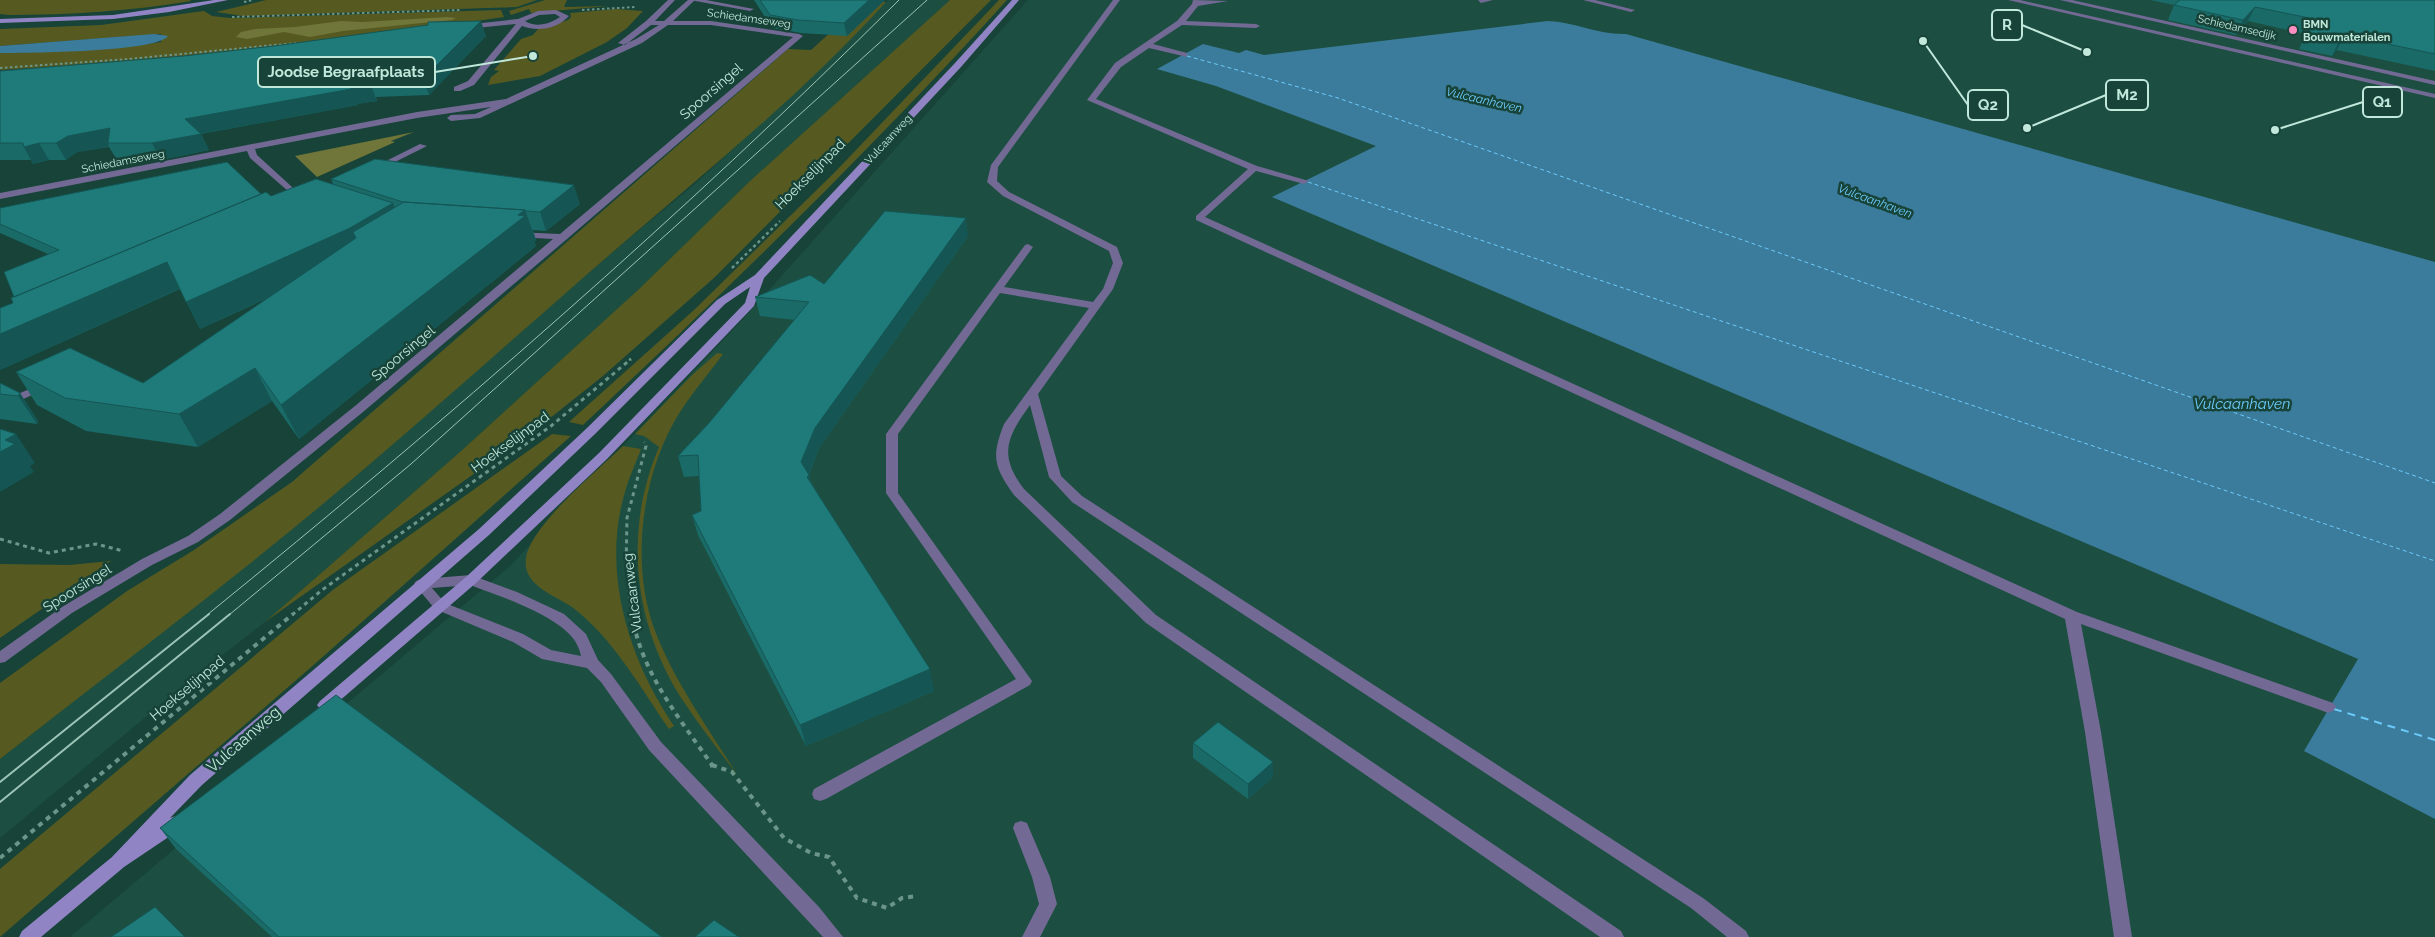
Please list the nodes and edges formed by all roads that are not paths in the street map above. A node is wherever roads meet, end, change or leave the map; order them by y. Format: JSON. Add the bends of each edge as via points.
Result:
{"nodes":[{"id":1,"x":225,"y":0,"type":"edge"},
{"id":2,"x":672,"y":0,"type":"edge"},
{"id":3,"x":693,"y":0,"type":"edge"},
{"id":4,"x":1016,"y":0,"type":"edge"},
{"id":5,"x":1116,"y":0,"type":"edge"},
{"id":6,"x":1224,"y":0,"type":"edge"},
{"id":7,"x":1490,"y":0,"type":"edge"},
{"id":8,"x":1586,"y":0,"type":"edge"},
{"id":9,"x":2011,"y":0,"type":"edge"},
{"id":10,"x":2063,"y":0,"type":"edge"},
{"id":11,"x":1481,"y":1,"type":"edge"},
{"id":12,"x":1196,"y":2,"type":"edge"},
{"id":13,"x":750,"y":8,"type":"dead end"},
{"id":14,"x":1631,"y":10,"type":"dead end"},
{"id":15,"x":0,"y":21,"type":"edge"},
{"id":16,"x":520,"y":22,"type":"junction"},
{"id":17,"x":649,"y":23,"type":"junction"},
{"id":18,"x":666,"y":23,"type":"junction"},
{"id":19,"x":1180,"y":23,"type":"junction"},
{"id":20,"x":1256,"y":26,"type":"dead end"},
{"id":21,"x":455,"y":29,"type":"edge"},
{"id":22,"x":799,"y":36,"type":"joint"},
{"id":23,"x":1147,"y":45,"type":"junction"},
{"id":24,"x":607,"y":55,"type":"junction"},
{"id":25,"x":1184,"y":55,"type":"dead end"},
{"id":26,"x":2435,"y":83,"type":"edge"},
{"id":27,"x":457,"y":89,"type":"dead end"},
{"id":28,"x":2435,"y":96,"type":"edge"},
{"id":29,"x":424,"y":146,"type":"dead end"},
{"id":30,"x":250,"y":148,"type":"junction"},
{"id":31,"x":1254,"y":168,"type":"junction"},
{"id":32,"x":370,"y":171,"type":"edge"},
{"id":33,"x":1304,"y":181,"type":"dead end"},
{"id":34,"x":288,"y":188,"type":"edge"},
{"id":35,"x":0,"y":195,"type":"edge"},
{"id":36,"x":508,"y":233,"type":"edge"},
{"id":37,"x":564,"y":237,"type":"junction"},
{"id":38,"x":1028,"y":247,"type":"dead end"},
{"id":39,"x":759,"y":277,"type":"junction"},
{"id":40,"x":997,"y":290,"type":"junction"},
{"id":41,"x":1095,"y":306,"type":"junction"},
{"id":42,"x":54,"y":381,"type":"edge"},
{"id":43,"x":1033,"y":395,"type":"junction"},
{"id":44,"x":0,"y":406,"type":"edge"},
{"id":45,"x":471,"y":580,"type":"junction"},
{"id":46,"x":420,"y":584,"type":"junction"},
{"id":47,"x":440,"y":606,"type":"junction"},
{"id":48,"x":2072,"y":616,"type":"junction"},
{"id":49,"x":0,"y":658,"type":"edge"},
{"id":50,"x":592,"y":663,"type":"junction"},
{"id":51,"x":2328,"y":707,"type":"dead end"},
{"id":52,"x":315,"y":714,"type":"edge"},
{"id":53,"x":820,"y":794,"type":"dead end"},
{"id":54,"x":191,"y":813,"type":"edge"},
{"id":55,"x":1021,"y":828,"type":"dead end"},
{"id":56,"x":118,"y":862,"type":"junction"},
{"id":57,"x":28,"y":937,"type":"edge"},
{"id":58,"x":834,"y":937,"type":"edge"},
{"id":59,"x":1031,"y":937,"type":"edge"},
{"id":60,"x":1615,"y":937,"type":"edge"},
{"id":61,"x":1740,"y":937,"type":"edge"},
{"id":62,"x":2123,"y":937,"type":"edge"}],
"edges":[{"from":1,"to":15,"type":"main road","via":[[100,18]]},
{"from":2,"to":17,"type":"street"},
{"from":3,"to":13,"type":"street"},
{"from":3,"to":18,"type":"street"},
{"from":4,"to":39,"type":"main road","name":"Vulcaanweg"},
{"from":5,"to":41,"type":"street","via":[[994,166],[992,182],[1006,194],[1112,250],[1118,263],[1108,289]]},
{"from":6,"to":12,"type":"street"},
{"from":7,"to":11,"type":"street"},
{"from":8,"to":14,"type":"street"},
{"from":9,"to":28,"type":"street"},
{"from":10,"to":26,"type":"street","name":"Schiedamsedijk"},
{"from":12,"to":19,"type":"street"},
{"from":16,"to":16,"type":"street","via":[[522,18],[538,13],[562,13],[565,16],[546,26]]},
{"from":16,"to":21,"type":"street"},
{"from":16,"to":27,"type":"street","via":[[471,83]]},
{"from":17,"to":18,"type":"street","name":"Schiedamseweg"},
{"from":17,"to":24,"type":"street","name":"Schiedamseweg"},
{"from":18,"to":22,"type":"street","name":"Schiedamseweg","via":[[711,23]]},
{"from":18,"to":24,"type":"street","name":"Schiedamseweg","via":[[639,41]]},
{"from":19,"to":20,"type":"street"},
{"from":19,"to":23,"type":"street"},
{"from":22,"to":37,"type":"street","name":"Spoorsingel"},
{"from":23,"to":25,"type":"street"},
{"from":23,"to":31,"type":"street","via":[[1118,65],[1091,100]]},
{"from":24,"to":30,"type":"street","name":"Schiedamseweg","via":[[477,116],[374,124]]},
{"from":29,"to":32,"type":"street"},
{"from":30,"to":34,"type":"street","via":[[253,156]]},
{"from":30,"to":35,"type":"street","name":"Schiedamseweg"},
{"from":31,"to":33,"type":"street"},
{"from":31,"to":48,"type":"street","via":[[1199,218]]},
{"from":36,"to":37,"type":"street"},
{"from":37,"to":49,"type":"street","name":"Spoorsingel","via":[[359,409],[225,516],[194,539],[147,562],[67,610]]},
{"from":38,"to":40,"type":"street"},
{"from":39,"to":45,"type":"main road","name":"Vulcaanweg","via":[[750,304],[622,436]]},
{"from":39,"to":46,"type":"main road","name":"Vulcaanweg","via":[[721,302],[484,532]]},
{"from":40,"to":41,"type":"street"},
{"from":40,"to":53,"type":"street","via":[[892,434],[892,493],[1025,680]]},
{"from":41,"to":43,"type":"street"},
{"from":42,"to":44,"type":"street"},
{"from":43,"to":60,"type":"street","via":[[1010,424],[1000,450],[1004,473],[1019,492],[1151,619]]},
{"from":43,"to":61,"type":"street","via":[[1055,477],[1077,499],[1698,903]]},
{"from":45,"to":46,"type":"street"},
{"from":45,"to":47,"type":"main road","name":"Vulcaanweg"},
{"from":45,"to":50,"type":"street","via":[[559,618],[581,638]]},
{"from":46,"to":47,"type":"street"},
{"from":46,"to":56,"type":"main road","name":"Vulcaanweg","via":[[196,780]]},
{"from":47,"to":50,"type":"street","via":[[518,638],[547,655]]},
{"from":47,"to":52,"type":"main road","name":"Vulcaanweg"},
{"from":48,"to":51,"type":"street"},
{"from":48,"to":62,"type":"street","via":[[2093,732]]},
{"from":50,"to":58,"type":"street","via":[[655,746]]},
{"from":54,"to":56,"type":"main road","name":"Vulcaanweg"},
{"from":55,"to":59,"type":"street","via":[[1048,904]]},
{"from":56,"to":57,"type":"main road","name":"Vulcaanweg"}]}
